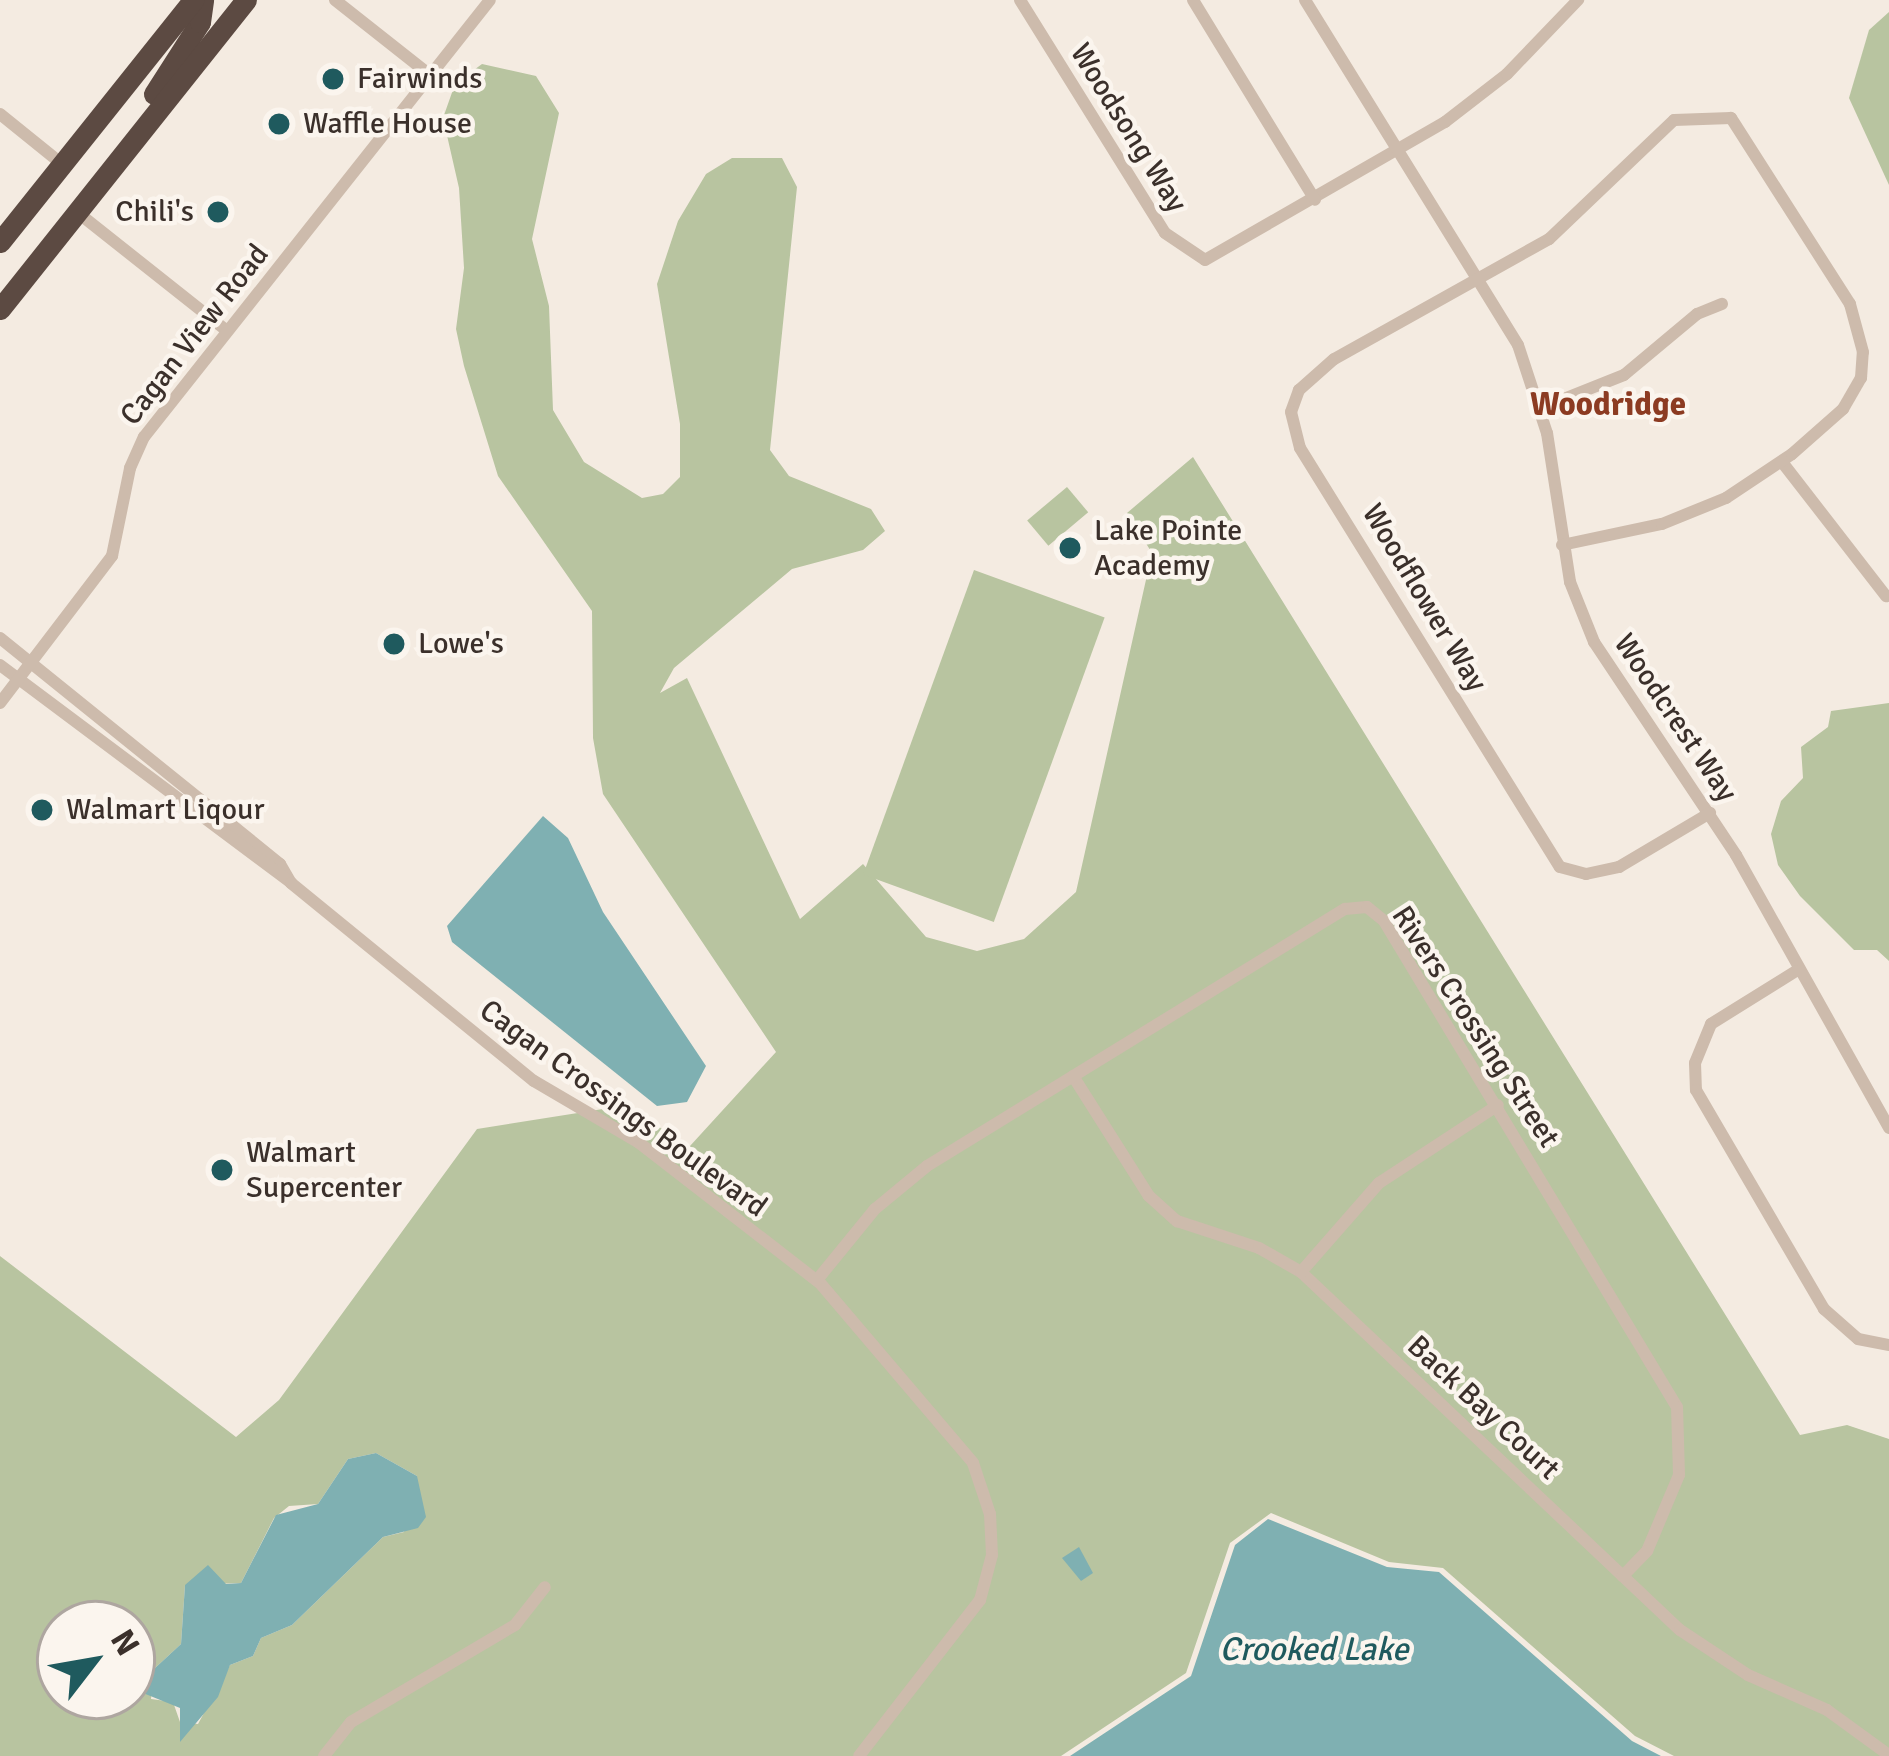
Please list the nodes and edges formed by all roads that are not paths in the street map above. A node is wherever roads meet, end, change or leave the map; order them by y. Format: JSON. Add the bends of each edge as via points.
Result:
{"nodes":[{"id":1,"x":194,"y":0,"type":"edge"},
{"id":2,"x":203,"y":0,"type":"edge"},
{"id":3,"x":246,"y":0,"type":"edge"},
{"id":4,"x":335,"y":0,"type":"edge"},
{"id":5,"x":490,"y":0,"type":"edge"},
{"id":6,"x":1020,"y":0,"type":"edge"},
{"id":7,"x":1193,"y":0,"type":"edge"},
{"id":8,"x":1305,"y":0,"type":"edge"},
{"id":9,"x":1578,"y":0,"type":"edge"},
{"id":10,"x":430,"y":75,"type":"junction"},
{"id":11,"x":0,"y":114,"type":"edge"},
{"id":12,"x":1398,"y":151,"type":"junction"},
{"id":13,"x":62,"y":164,"type":"junction"},
{"id":14,"x":1315,"y":200,"type":"junction"},
{"id":15,"x":77,"y":212,"type":"junction"},
{"id":16,"x":0,"y":242,"type":"edge"},
{"id":17,"x":32,"y":268,"type":"junction"},
{"id":18,"x":1482,"y":280,"type":"junction"},
{"id":19,"x":1722,"y":304,"type":"dead end"},
{"id":20,"x":0,"y":310,"type":"edge"},
{"id":21,"x":227,"y":331,"type":"junction"},
{"id":22,"x":1541,"y":408,"type":"junction"},
{"id":23,"x":1782,"y":462,"type":"junction"},
{"id":24,"x":1562,"y":545,"type":"junction"},
{"id":25,"x":1886,"y":596,"type":"dead end"},
{"id":26,"x":0,"y":638,"type":"edge"},
{"id":27,"x":30,"y":664,"type":"junction"},
{"id":28,"x":0,"y":665,"type":"edge"},
{"id":29,"x":20,"y":678,"type":"junction"},
{"id":30,"x":0,"y":703,"type":"edge"},
{"id":31,"x":1710,"y":813,"type":"junction"},
{"id":32,"x":291,"y":884,"type":"junction"},
{"id":33,"x":1796,"y":971,"type":"junction"},
{"id":34,"x":1073,"y":1076,"type":"junction"},
{"id":35,"x":1498,"y":1106,"type":"junction"},
{"id":36,"x":1889,"y":1129,"type":"edge"},
{"id":37,"x":1301,"y":1272,"type":"junction"},
{"id":38,"x":817,"y":1280,"type":"junction"},
{"id":39,"x":1889,"y":1345,"type":"edge"},
{"id":40,"x":1623,"y":1576,"type":"junction"},
{"id":41,"x":545,"y":1587,"type":"dead end"},
{"id":42,"x":1889,"y":1755,"type":"edge"},
{"id":43,"x":324,"y":1756,"type":"edge"},
{"id":44,"x":859,"y":1756,"type":"edge"}],
"edges":[{"from":1,"to":13,"type":"highway"},
{"from":2,"to":17,"type":"highway","via":[[200,22],[161,85],[37,242]]},
{"from":3,"to":15,"type":"highway"},
{"from":4,"to":10,"type":"street"},
{"from":5,"to":10,"type":"street","name":"Cagan View Road"},
{"from":6,"to":14,"type":"street","name":"Woodsong Way","via":[[1183,252],[1209,260]]},
{"from":7,"to":14,"type":"street"},
{"from":8,"to":12,"type":"street","name":"Woodcrest Way"},
{"from":9,"to":12,"type":"street","name":"Woodsong Way","via":[[1479,98]]},
{"from":10,"to":21,"type":"street","name":"Cagan View Road"},
{"from":11,"to":13,"type":"street"},
{"from":12,"to":14,"type":"street","name":"Woodsong Way"},
{"from":12,"to":18,"type":"street","name":"Woodcrest Way"},
{"from":13,"to":16,"type":"highway"},
{"from":15,"to":17,"type":"highway"},
{"from":15,"to":21,"type":"street"},
{"from":17,"to":20,"type":"highway"},
{"from":18,"to":22,"type":"street","name":"Woodcrest Way"},
{"from":18,"to":23,"type":"street","via":[[1576,217],[1674,120],[1731,118],[1770,170],[1860,331],[1855,393]]},
{"from":18,"to":31,"type":"street","name":"Woodflower Way","via":[[1320,370],[1293,401],[1292,431],[1560,867],[1586,874],[1619,867]]},
{"from":19,"to":22,"type":"street","via":[[1696,314],[1624,375]]},
{"from":21,"to":27,"type":"street","name":"Cagan View Road","via":[[144,437],[112,556]]},
{"from":22,"to":24,"type":"street","name":"Woodcrest Way"},
{"from":23,"to":24,"type":"street","via":[[1687,517]]},
{"from":23,"to":25,"type":"street"},
{"from":24,"to":31,"type":"street","name":"Woodcrest Way","via":[[1603,657]]},
{"from":26,"to":27,"type":"street"},
{"from":27,"to":29,"type":"street","name":"Cagan View Road"},
{"from":27,"to":32,"type":"street","via":[[280,864]]},
{"from":28,"to":29,"type":"street","name":"Cagan Crossings Boulevard"},
{"from":29,"to":30,"type":"street","name":"Cagan View Road"},
{"from":29,"to":32,"type":"street","name":"Cagan Crossings Boulevard"},
{"from":31,"to":33,"type":"street","name":"Woodcrest Way"},
{"from":32,"to":38,"type":"street","name":"Cagan Crossings Boulevard","via":[[534,1082],[638,1142]]},
{"from":33,"to":36,"type":"street","name":"Woodcrest Way"},
{"from":33,"to":39,"type":"street","via":[[1711,1024],[1695,1063],[1696,1090],[1824,1310],[1858,1340]]},
{"from":34,"to":35,"type":"street","name":"Rivers Crossing Street","via":[[1345,909],[1367,907],[1384,921]]},
{"from":34,"to":37,"type":"street","name":"Back Bay Court","via":[[1149,1196],[1177,1221],[1259,1248]]},
{"from":34,"to":38,"type":"street","name":"Rivers Crossing Street","via":[[927,1166],[875,1210]]},
{"from":35,"to":37,"type":"street","via":[[1379,1183]]},
{"from":35,"to":40,"type":"street","name":"Rivers Crossing Street","via":[[1677,1407],[1683,1443],[1674,1490],[1647,1551]]},
{"from":37,"to":40,"type":"street","name":"Back Bay Court"},
{"from":38,"to":44,"type":"street","name":"Cagan Crossings Boulevard","via":[[872,1334],[974,1463],[990,1505],[992,1555],[980,1600]]},
{"from":40,"to":42,"type":"street","name":"Back Bay Court","via":[[1713,1654],[1827,1710]]},
{"from":41,"to":43,"type":"street","via":[[515,1625],[351,1722]]}]}
